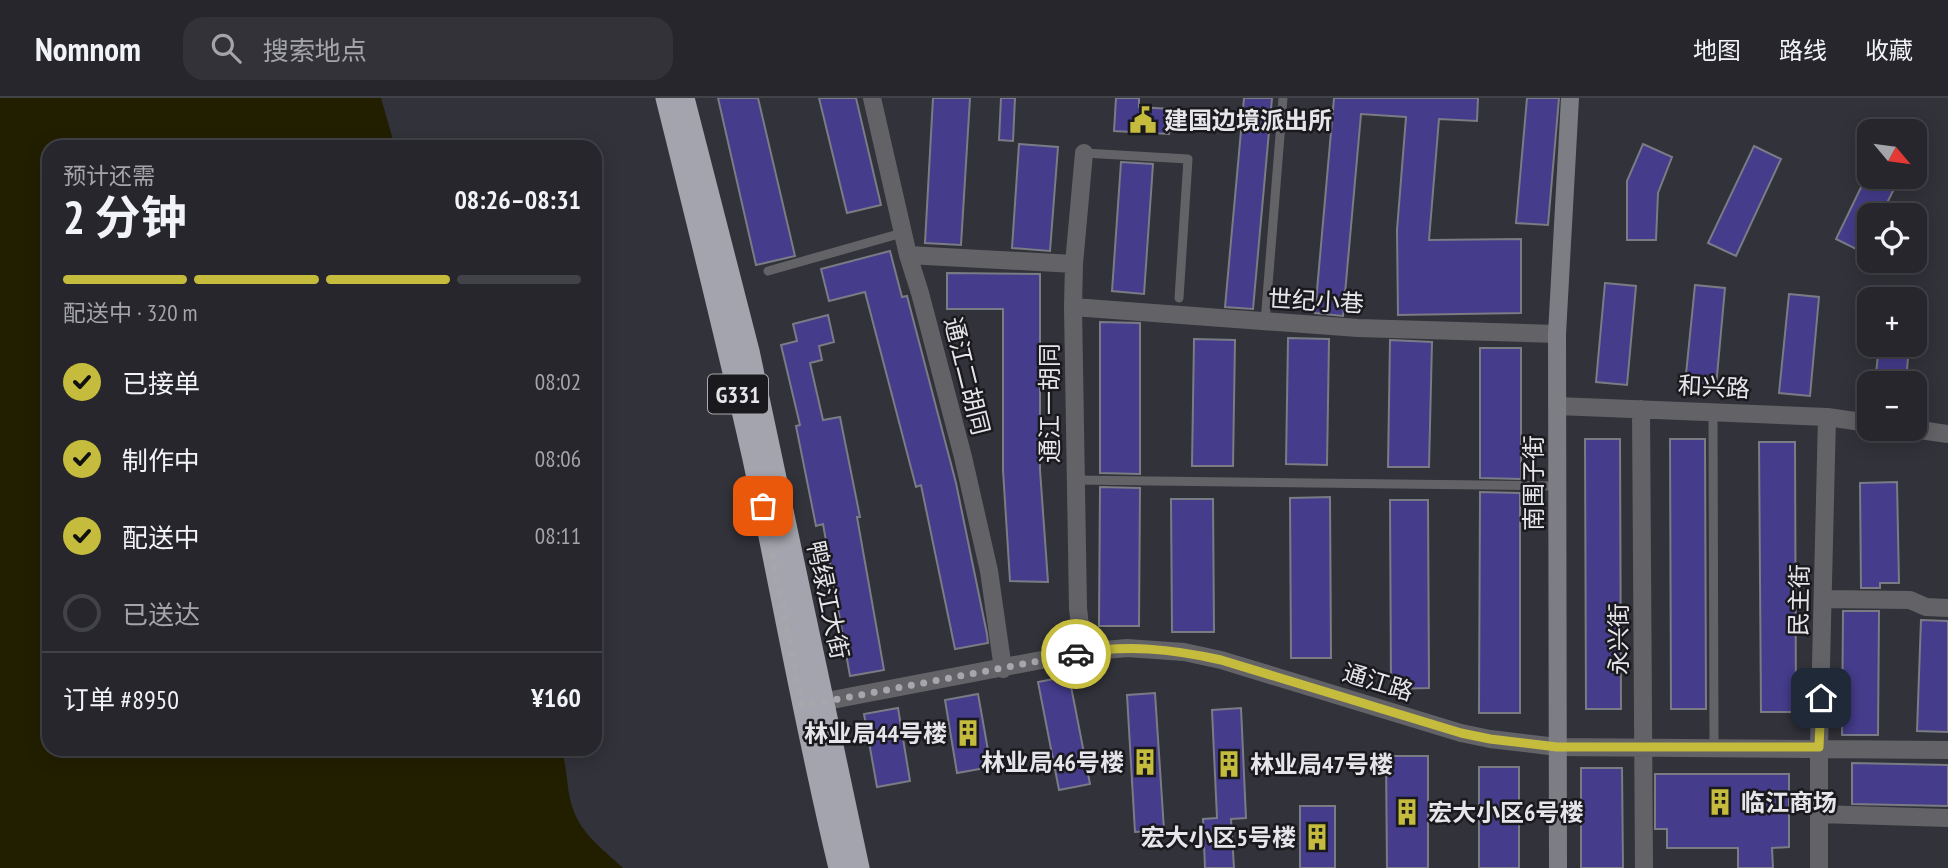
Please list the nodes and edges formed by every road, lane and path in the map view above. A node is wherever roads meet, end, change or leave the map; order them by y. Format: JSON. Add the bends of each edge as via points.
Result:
{"nodes":[{"id":1,"x":666,"y":98,"type":"edge"},
{"id":2,"x":684,"y":98,"type":"edge"},
{"id":3,"x":872,"y":98,"type":"edge"},
{"id":4,"x":1283,"y":98,"type":"edge"},
{"id":5,"x":1570,"y":98,"type":"edge"},
{"id":6,"x":1084,"y":153,"type":"joint"},
{"id":7,"x":902,"y":233,"type":"junction"},
{"id":8,"x":908,"y":256,"type":"junction"},
{"id":9,"x":1074,"y":264,"type":"junction"},
{"id":10,"x":768,"y":271,"type":"dead end"},
{"id":11,"x":1179,"y":298,"type":"dead end"},
{"id":12,"x":1073,"y":307,"type":"junction"},
{"id":13,"x":1265,"y":322,"type":"junction"},
{"id":14,"x":1557,"y":334,"type":"junction"},
{"id":15,"x":1558,"y":406,"type":"junction"},
{"id":16,"x":1642,"y":409,"type":"junction"},
{"id":17,"x":1713,"y":412,"type":"junction"},
{"id":18,"x":1826,"y":417,"type":"junction"},
{"id":19,"x":1857,"y":421,"type":"edge"},
{"id":20,"x":1927,"y":431,"type":"edge"},
{"id":21,"x":1948,"y":433,"type":"edge"},
{"id":22,"x":1074,"y":480,"type":"junction"},
{"id":23,"x":1557,"y":486,"type":"junction"},
{"id":24,"x":1824,"y":599,"type":"junction"},
{"id":25,"x":1948,"y":608,"type":"edge"},
{"id":26,"x":1083,"y":652,"type":"junction"},
{"id":27,"x":1003,"y":668,"type":"junction"},
{"id":28,"x":813,"y":704,"type":"junction"},
{"id":29,"x":1643,"y":746,"type":"junction"},
{"id":30,"x":1714,"y":746,"type":"junction"},
{"id":31,"x":1557,"y":747,"type":"junction"},
{"id":32,"x":1819,"y":747,"type":"junction"},
{"id":33,"x":1948,"y":750,"type":"edge"},
{"id":34,"x":1819,"y":814,"type":"junction"},
{"id":35,"x":1948,"y":818,"type":"edge"},
{"id":36,"x":839,"y":868,"type":"edge"},
{"id":37,"x":859,"y":868,"type":"edge"},
{"id":38,"x":1558,"y":868,"type":"edge"},
{"id":39,"x":1644,"y":868,"type":"edge"},
{"id":40,"x":1819,"y":868,"type":"edge"}],
"edges":[{"from":1,"to":28,"type":"highway","name":"鸭绿江大街","number":"G331"},
{"from":2,"to":28,"type":"highway","name":"鸭绿江大街","number":"G331","via":[[749,351]]},
{"from":3,"to":7,"type":"street","name":"通江二胡同"},
{"from":4,"to":13,"type":"lane"},
{"from":5,"to":14,"type":"street","name":"南围子街"},
{"from":6,"to":9,"type":"street","name":"通江一胡同"},
{"from":6,"to":11,"type":"lane","via":[[1188,159]]},
{"from":7,"to":8,"type":"street","name":"通江二胡同"},
{"from":7,"to":10,"type":"lane"},
{"from":8,"to":9,"type":"street"},
{"from":8,"to":27,"type":"street","name":"通江二胡同","via":[[989,571]]},
{"from":9,"to":12,"type":"street","name":"通江一胡同"},
{"from":12,"to":13,"type":"street","name":"世纪小巷"},
{"from":12,"to":22,"type":"street","name":"通江一胡同"},
{"from":13,"to":14,"type":"street","name":"世纪小巷"},
{"from":14,"to":15,"type":"street","name":"南围子街"},
{"from":15,"to":16,"type":"street","name":"和兴路"},
{"from":15,"to":23,"type":"street","name":"南围子街"},
{"from":16,"to":17,"type":"street","name":"和兴路"},
{"from":16,"to":29,"type":"street","name":"永兴街"},
{"from":17,"to":18,"type":"street","name":"和兴路"},
{"from":17,"to":30,"type":"lane"},
{"from":18,"to":19,"type":"street","name":"和兴路"},
{"from":18,"to":24,"type":"street","name":"民主街"},
{"from":20,"to":21,"type":"street"},
{"from":22,"to":23,"type":"lane"},
{"from":22,"to":26,"type":"street","name":"通江一胡同","via":[[1077,608]]},
{"from":23,"to":31,"type":"street","name":"南围子街"},
{"from":24,"to":25,"type":"street","via":[[1910,600],[1926,607]]},
{"from":24,"to":32,"type":"street","name":"民主街"},
{"from":26,"to":27,"type":"street","name":"通江路"},
{"from":26,"to":31,"type":"street","name":"通江路","via":[[1127,648],[1184,652],[1461,733]]},
{"from":27,"to":28,"type":"street","name":"通江路"},
{"from":28,"to":36,"type":"highway","name":"鸭绿江大街","number":"G331"},
{"from":28,"to":37,"type":"highway","name":"鸭绿江大街","number":"G331"},
{"from":29,"to":30,"type":"street","name":"通江路"},
{"from":29,"to":31,"type":"street","name":"通江路"},
{"from":29,"to":39,"type":"street","name":"永兴街"},
{"from":30,"to":32,"type":"street","name":"通江路"},
{"from":31,"to":38,"type":"street","name":"南围子街"},
{"from":32,"to":33,"type":"street","name":"通江路"},
{"from":32,"to":34,"type":"street","name":"民主街"},
{"from":34,"to":35,"type":"street"},
{"from":34,"to":40,"type":"street","name":"民主街"}]}
